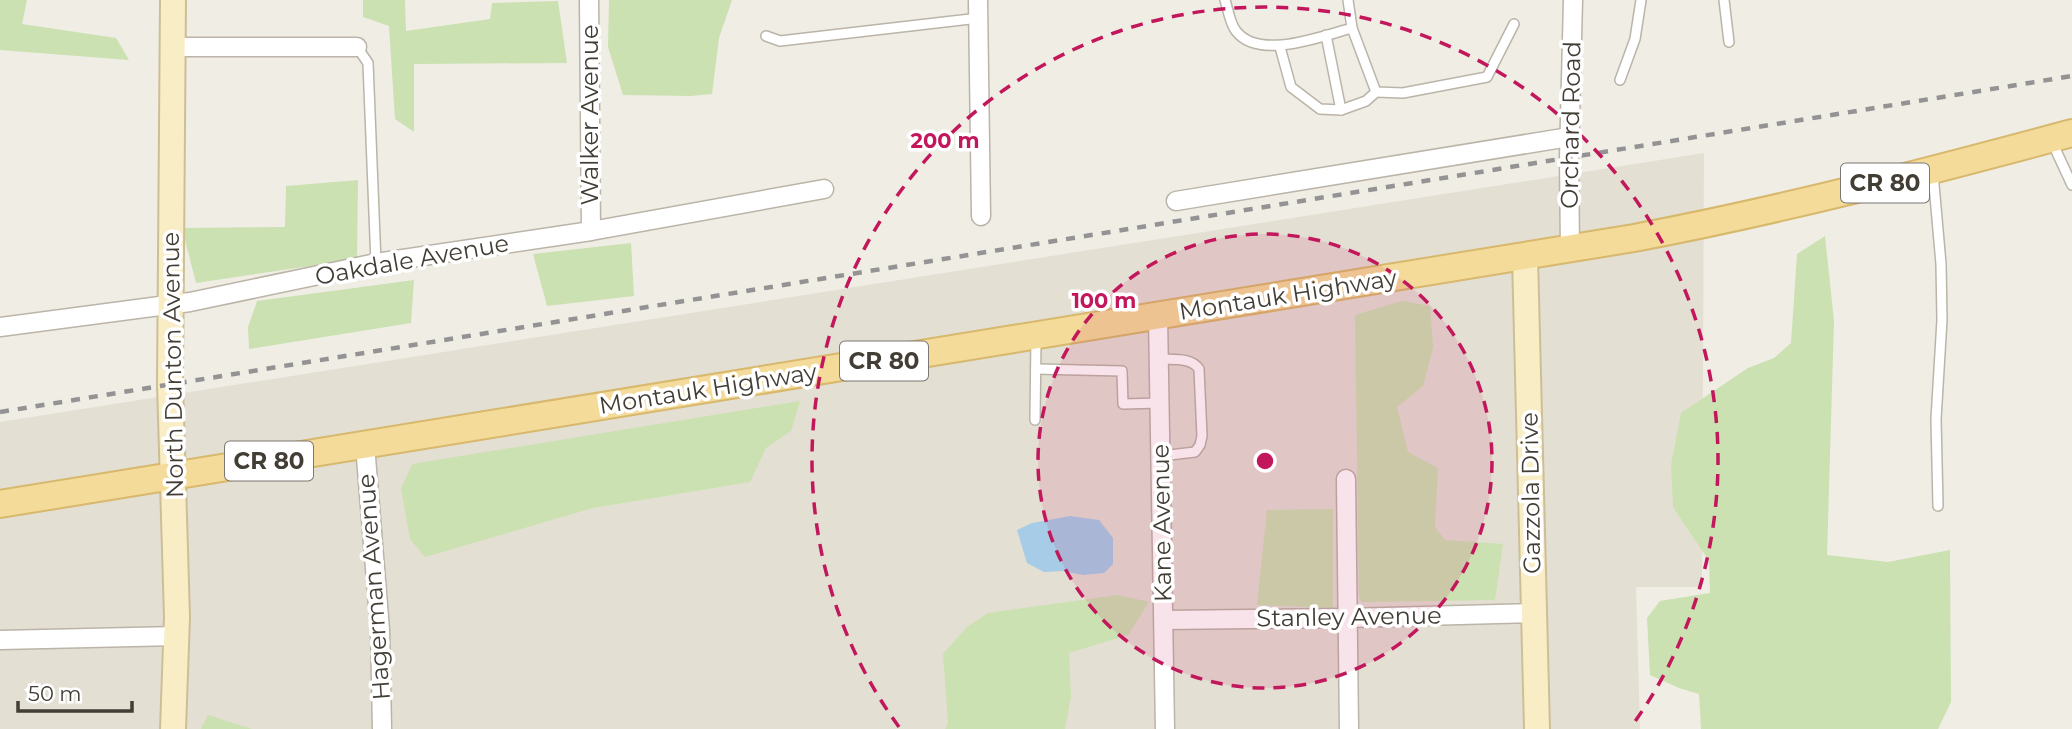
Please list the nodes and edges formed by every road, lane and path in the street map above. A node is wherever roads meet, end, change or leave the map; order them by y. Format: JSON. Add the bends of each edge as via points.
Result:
{"nodes":[{"id":1,"x":173,"y":0,"type":"edge"},
{"id":2,"x":589,"y":0,"type":"edge"},
{"id":3,"x":1225,"y":0,"type":"edge"},
{"id":4,"x":1348,"y":0,"type":"edge"},
{"id":5,"x":1573,"y":0,"type":"edge"},
{"id":6,"x":1641,"y":0,"type":"edge"},
{"id":7,"x":1724,"y":0,"type":"edge"},
{"id":8,"x":979,"y":9,"type":"edge"},
{"id":9,"x":1514,"y":24,"type":"dead end"},
{"id":10,"x":1352,"y":28,"type":"junction"},
{"id":11,"x":1326,"y":35,"type":"junction"},
{"id":12,"x":766,"y":36,"type":"dead end"},
{"id":13,"x":1729,"y":42,"type":"dead end"},
{"id":14,"x":174,"y":47,"type":"junction"},
{"id":15,"x":356,"y":47,"type":"joint"},
{"id":16,"x":1280,"y":47,"type":"junction"},
{"id":17,"x":1620,"y":80,"type":"dead end"},
{"id":18,"x":1376,"y":92,"type":"junction"},
{"id":19,"x":1341,"y":110,"type":"junction"},
{"id":20,"x":2061,"y":136,"type":"edge"},
{"id":21,"x":1569,"y":137,"type":"junction"},
{"id":22,"x":1933,"y":171,"type":"junction"},
{"id":23,"x":2072,"y":185,"type":"edge"},
{"id":24,"x":824,"y":189,"type":"dead end"},
{"id":25,"x":1175,"y":201,"type":"dead end"},
{"id":26,"x":981,"y":216,"type":"dead end"},
{"id":27,"x":591,"y":231,"type":"junction"},
{"id":28,"x":1570,"y":249,"type":"junction"},
{"id":29,"x":1525,"y":257,"type":"junction"},
{"id":30,"x":376,"y":264,"type":"junction"},
{"id":31,"x":170,"y":306,"type":"junction"},
{"id":32,"x":1158,"y":316,"type":"junction"},
{"id":33,"x":0,"y":327,"type":"edge"},
{"id":34,"x":1037,"y":336,"type":"junction"},
{"id":35,"x":1159,"y":359,"type":"junction"},
{"id":36,"x":1036,"y":369,"type":"junction"},
{"id":37,"x":1160,"y":403,"type":"junction"},
{"id":38,"x":1035,"y":421,"type":"dead end"},
{"id":39,"x":365,"y":445,"type":"junction"},
{"id":40,"x":1161,"y":456,"type":"junction"},
{"id":41,"x":173,"y":476,"type":"junction"},
{"id":42,"x":1346,"y":479,"type":"dead end"},
{"id":43,"x":0,"y":504,"type":"edge"},
{"id":44,"x":1938,"y":506,"type":"dead end"},
{"id":45,"x":1534,"y":613,"type":"junction"},
{"id":46,"x":1346,"y":618,"type":"junction"},
{"id":47,"x":1164,"y":620,"type":"junction"},
{"id":48,"x":177,"y":636,"type":"junction"},
{"id":49,"x":0,"y":640,"type":"edge"},
{"id":50,"x":173,"y":729,"type":"edge"},
{"id":51,"x":382,"y":729,"type":"edge"},
{"id":52,"x":1165,"y":729,"type":"edge"},
{"id":53,"x":1349,"y":729,"type":"edge"},
{"id":54,"x":1537,"y":729,"type":"edge"}],
"edges":[{"from":1,"to":14,"type":"street","name":"North Dunton Avenue"},
{"from":2,"to":27,"type":"street","name":"Walker Avenue"},
{"from":3,"to":16,"type":"lane","via":[[1235,31],[1250,42]]},
{"from":4,"to":10,"type":"lane"},
{"from":5,"to":21,"type":"street","name":"Orchard Road"},
{"from":6,"to":17,"type":"lane","via":[[1635,39]]},
{"from":7,"to":13,"type":"lane"},
{"from":8,"to":12,"type":"lane","via":[[780,41]]},
{"from":8,"to":26,"type":"street"},
{"from":9,"to":18,"type":"lane","via":[[1487,77],[1404,93]]},
{"from":10,"to":11,"type":"lane"},
{"from":10,"to":18,"type":"lane"},
{"from":11,"to":16,"type":"lane"},
{"from":11,"to":19,"type":"lane"},
{"from":14,"to":15,"type":"street"},
{"from":14,"to":31,"type":"street","name":"North Dunton Avenue"},
{"from":15,"to":30,"type":"lane","via":[[368,63]]},
{"from":16,"to":19,"type":"lane","via":[[1291,87],[1320,109]]},
{"from":18,"to":19,"type":"lane"},
{"from":20,"to":22,"type":"main road","name":"Montauk Highway","number":"CR 80"},
{"from":20,"to":23,"type":"lane"},
{"from":21,"to":25,"type":"street"},
{"from":21,"to":28,"type":"street","name":"Orchard Road"},
{"from":22,"to":28,"type":"main road","name":"Montauk Highway","number":"CR 80","via":[[1754,214]]},
{"from":22,"to":44,"type":"lane","via":[[1942,320],[1936,419]]},
{"from":24,"to":27,"type":"street","name":"Oakdale Avenue"},
{"from":27,"to":30,"type":"street","name":"Oakdale Avenue"},
{"from":28,"to":29,"type":"main road","name":"Montauk Highway","number":"CR 80"},
{"from":29,"to":32,"type":"main road","name":"Montauk Highway","number":"CR 80"},
{"from":29,"to":45,"type":"street","name":"Gazzola Drive"},
{"from":30,"to":31,"type":"street","name":"Oakdale Avenue"},
{"from":31,"to":33,"type":"street","name":"Oakdale Avenue"},
{"from":31,"to":41,"type":"street","name":"North Dunton Avenue"},
{"from":32,"to":34,"type":"main road","name":"Montauk Highway","number":"CR 80"},
{"from":32,"to":35,"type":"street","name":"Kane Avenue"},
{"from":34,"to":36,"type":"lane"},
{"from":34,"to":39,"type":"main road","name":"Montauk Highway","number":"CR 80"},
{"from":35,"to":37,"type":"street","name":"Kane Avenue"},
{"from":35,"to":40,"type":"lane","via":[[1190,361],[1199,369],[1202,436],[1195,452]]},
{"from":36,"to":37,"type":"lane","via":[[1122,371],[1124,404]]},
{"from":36,"to":38,"type":"lane"},
{"from":37,"to":40,"type":"street","name":"Kane Avenue"},
{"from":39,"to":41,"type":"main road","name":"Montauk Highway","number":"CR 80"},
{"from":39,"to":51,"type":"street","name":"Hagerman Avenue","via":[[380,630]]},
{"from":40,"to":47,"type":"street","name":"Kane Avenue"},
{"from":41,"to":43,"type":"main road","name":"Montauk Highway","number":"CR 80"},
{"from":41,"to":48,"type":"street","name":"North Dunton Avenue"},
{"from":42,"to":46,"type":"street"},
{"from":45,"to":46,"type":"street","name":"Stanley Avenue"},
{"from":45,"to":54,"type":"street","name":"Gazzola Drive"},
{"from":46,"to":47,"type":"street","name":"Stanley Avenue"},
{"from":46,"to":53,"type":"street"},
{"from":47,"to":52,"type":"street","name":"Kane Avenue"},
{"from":48,"to":49,"type":"street"},
{"from":48,"to":50,"type":"street","name":"North Dunton Avenue"}]}
